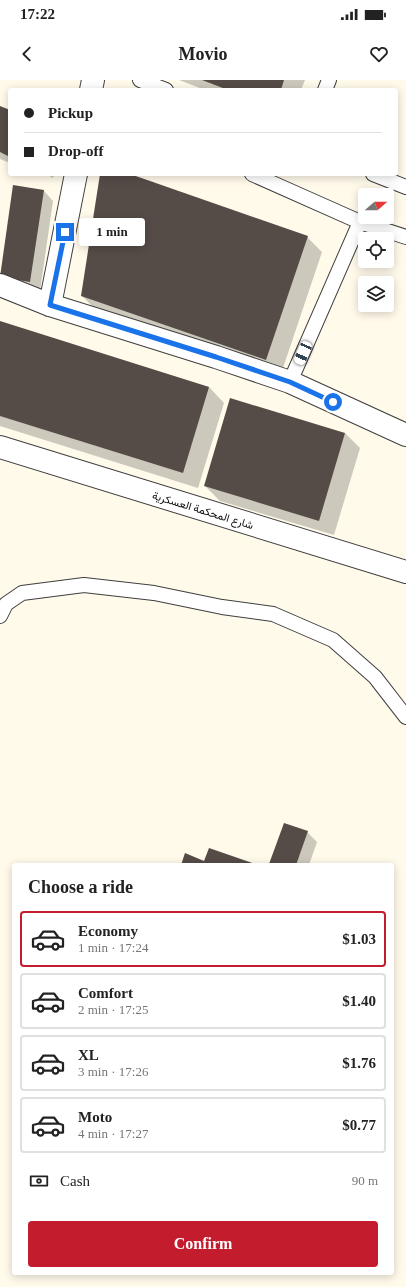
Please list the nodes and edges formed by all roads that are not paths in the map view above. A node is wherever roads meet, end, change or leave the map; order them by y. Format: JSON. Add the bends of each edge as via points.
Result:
{"nodes":[{"id":1,"x":140,"y":80,"type":"edge"},
{"id":2,"x":161,"y":88,"type":"edge"},
{"id":3,"x":76,"y":176,"type":"edge"},
{"id":4,"x":256,"y":176,"type":"edge"},
{"id":5,"x":378,"y":176,"type":"edge"},
{"id":6,"x":406,"y":187,"type":"edge"},
{"id":7,"x":358,"y":221,"type":"edge"},
{"id":8,"x":359,"y":224,"type":"edge"},
{"id":9,"x":366,"y":224,"type":"edge"},
{"id":10,"x":406,"y":237,"type":"edge"},
{"id":11,"x":0,"y":284,"type":"edge"},
{"id":12,"x":50,"y":305,"type":"junction"},
{"id":13,"x":290,"y":382,"type":"junction"},
{"id":14,"x":406,"y":435,"type":"edge"},
{"id":15,"x":0,"y":447,"type":"edge"},
{"id":16,"x":406,"y":572,"type":"edge"},
{"id":17,"x":2,"y":607,"type":"edge"},
{"id":18,"x":406,"y":717,"type":"edge"}],
"edges":[{"from":1,"to":2,"type":"lane"},
{"from":3,"to":12,"type":"street"},
{"from":4,"to":7,"type":"lane"},
{"from":5,"to":6,"type":"lane"},
{"from":8,"to":13,"type":"lane"},
{"from":9,"to":10,"type":"lane"},
{"from":11,"to":12,"type":"street"},
{"from":12,"to":13,"type":"street"},
{"from":13,"to":14,"type":"street"},
{"from":15,"to":16,"type":"street","name":"شارع المحكمة العسكرية"},
{"from":17,"to":18,"type":"lane","via":[[22,593],[84,585],[273,614],[333,640],[375,677]]}]}
